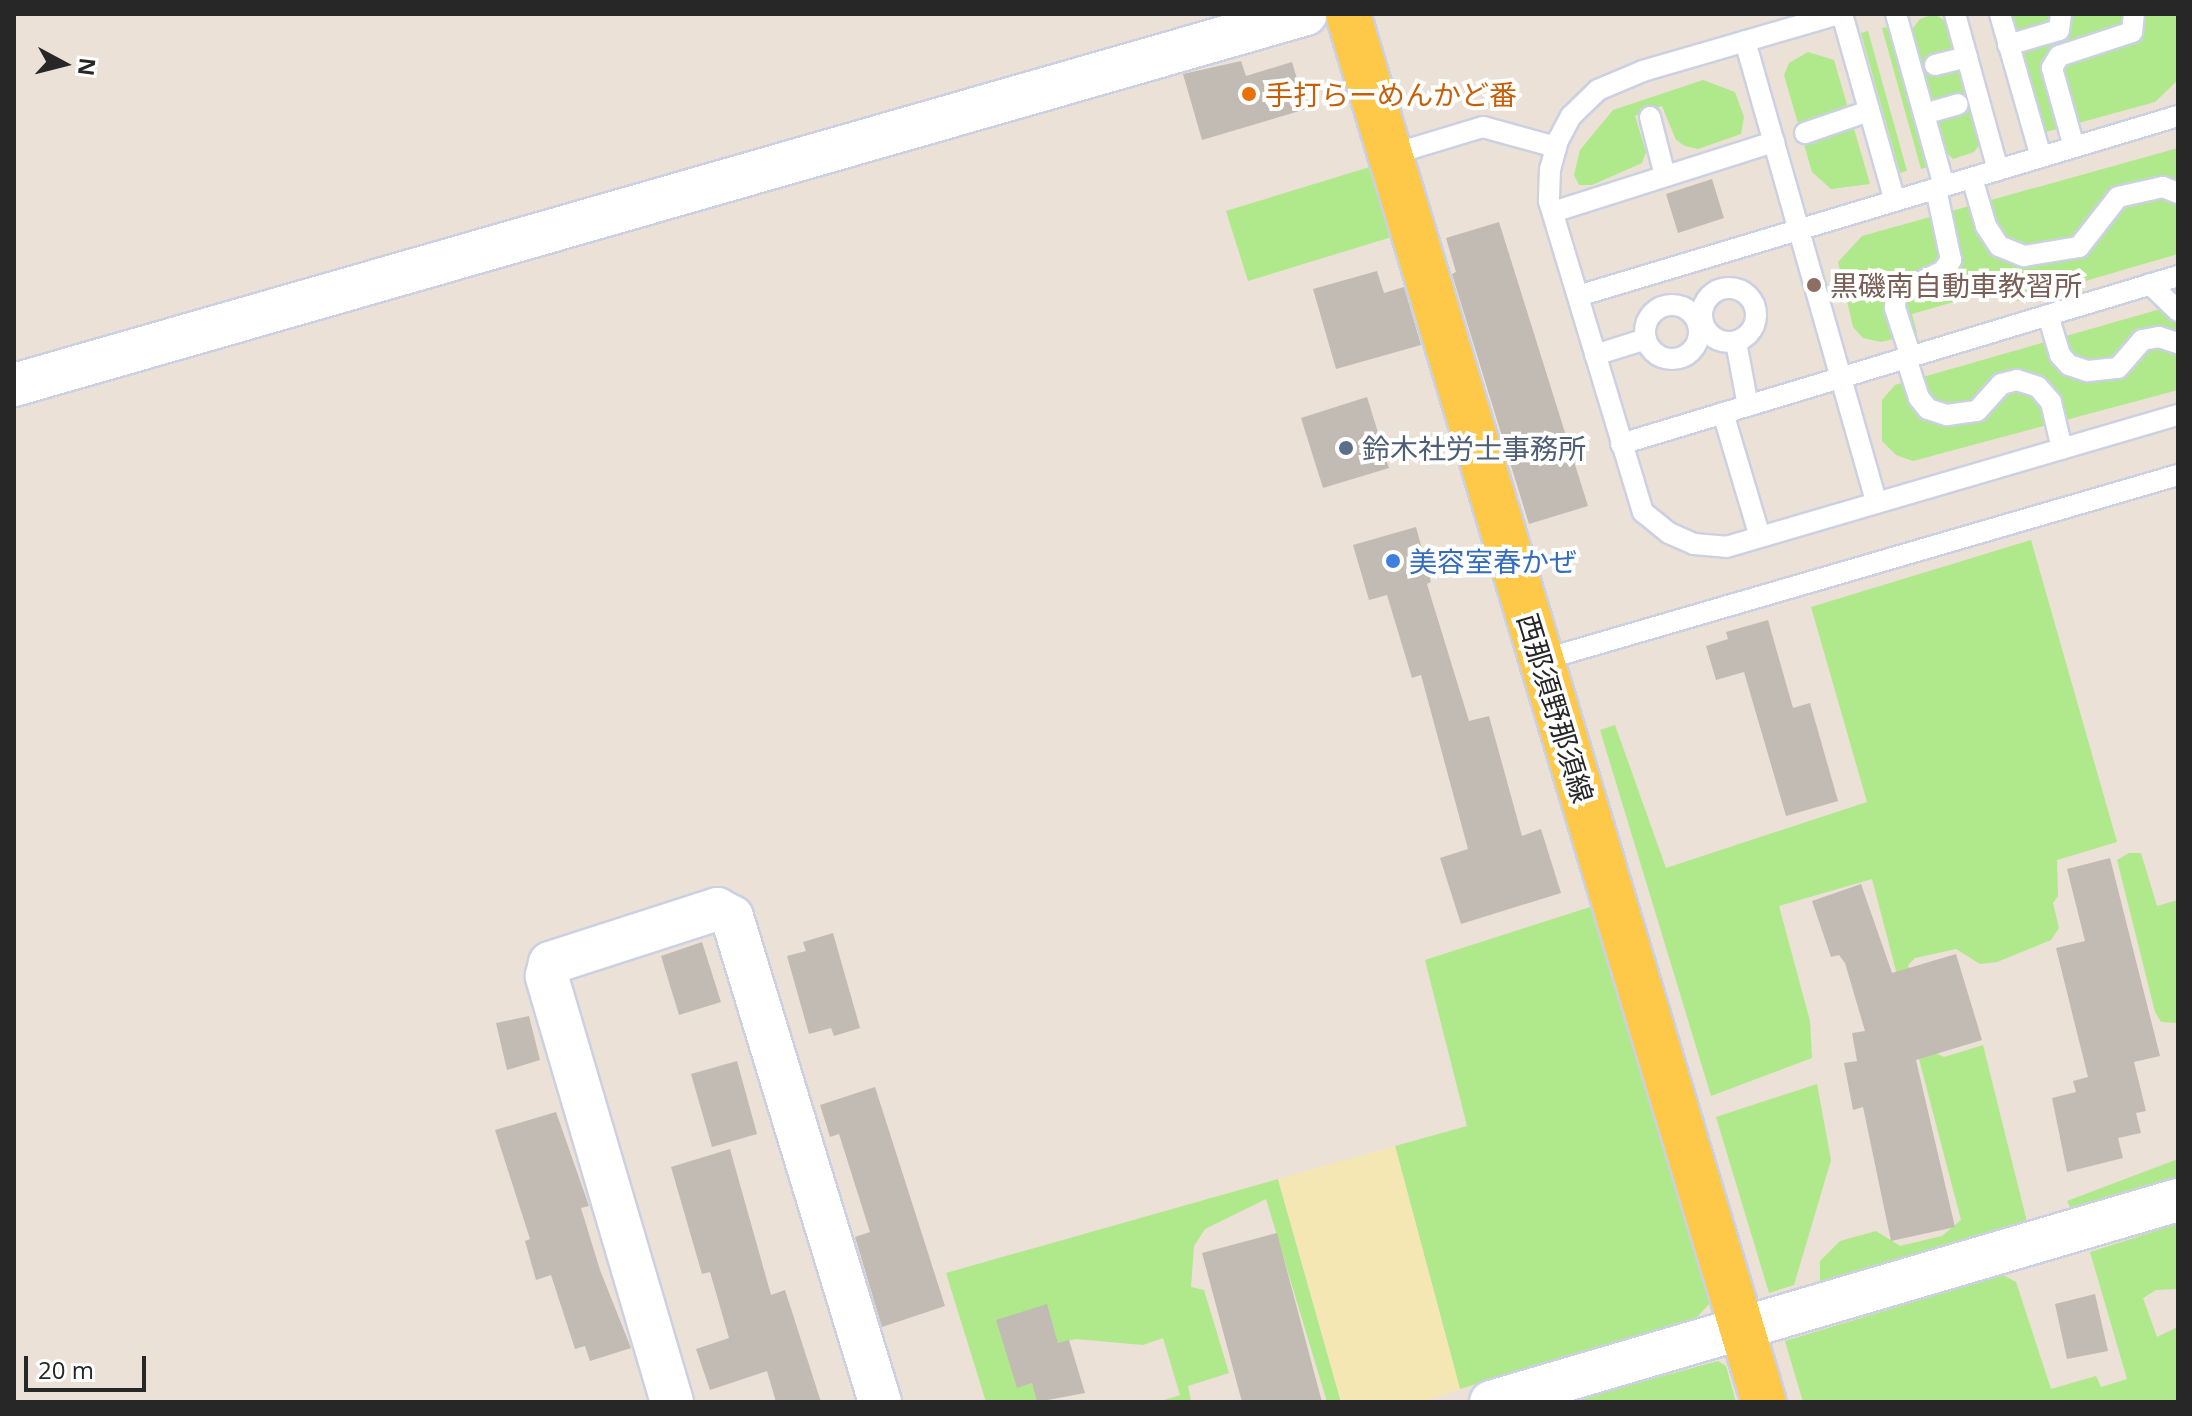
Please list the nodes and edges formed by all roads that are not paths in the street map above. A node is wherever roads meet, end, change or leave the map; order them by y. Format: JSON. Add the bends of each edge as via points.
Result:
{"nodes":[{"id":1,"x":1306,"y":14,"type":"edge"},
{"id":2,"x":1348,"y":14,"type":"edge"},
{"id":3,"x":1840,"y":14,"type":"edge"},
{"id":4,"x":1896,"y":14,"type":"edge"},
{"id":5,"x":1955,"y":14,"type":"edge"},
{"id":6,"x":2000,"y":14,"type":"edge"},
{"id":7,"x":2061,"y":14,"type":"edge"},
{"id":8,"x":2134,"y":14,"type":"edge"},
{"id":9,"x":1745,"y":41,"type":"junction"},
{"id":10,"x":2008,"y":45,"type":"junction"},
{"id":11,"x":1967,"y":57,"type":"junction"},
{"id":12,"x":1935,"y":65,"type":"dead end"},
{"id":13,"x":1958,"y":104,"type":"dead end"},
{"id":14,"x":1869,"y":111,"type":"junction"},
{"id":15,"x":1924,"y":114,"type":"junction"},
{"id":16,"x":2178,"y":116,"type":"edge"},
{"id":17,"x":1650,"y":117,"type":"dead end"},
{"id":18,"x":1805,"y":133,"type":"dead end"},
{"id":19,"x":1774,"y":142,"type":"junction"},
{"id":20,"x":1556,"y":147,"type":"junction"},
{"id":21,"x":2074,"y":147,"type":"junction"},
{"id":22,"x":1390,"y":155,"type":"junction"},
{"id":23,"x":2041,"y":157,"type":"junction"},
{"id":24,"x":1998,"y":170,"type":"junction"},
{"id":25,"x":1665,"y":176,"type":"junction"},
{"id":26,"x":1972,"y":178,"type":"junction"},
{"id":27,"x":1940,"y":188,"type":"junction"},
{"id":28,"x":2178,"y":193,"type":"edge"},
{"id":29,"x":1895,"y":201,"type":"junction"},
{"id":30,"x":1553,"y":212,"type":"junction"},
{"id":31,"x":1799,"y":229,"type":"junction"},
{"id":32,"x":2178,"y":276,"type":"edge"},
{"id":33,"x":2150,"y":284,"type":"junction"},
{"id":34,"x":1578,"y":296,"type":"junction"},
{"id":35,"x":2178,"y":311,"type":"edge"},
{"id":36,"x":2048,"y":315,"type":"junction"},
{"id":37,"x":1700,"y":322,"type":"junction"},
{"id":38,"x":1646,"y":339,"type":"junction"},
{"id":39,"x":1736,"y":342,"type":"junction"},
{"id":40,"x":2178,"y":343,"type":"edge"},
{"id":41,"x":1595,"y":355,"type":"junction"},
{"id":42,"x":1909,"y":357,"type":"junction"},
{"id":43,"x":1841,"y":377,"type":"junction"},
{"id":44,"x":14,"y":385,"type":"edge"},
{"id":45,"x":1748,"y":406,"type":"junction"},
{"id":46,"x":1723,"y":413,"type":"junction"},
{"id":47,"x":2178,"y":415,"type":"edge"},
{"id":48,"x":1621,"y":444,"type":"junction"},
{"id":49,"x":2062,"y":449,"type":"junction"},
{"id":50,"x":2178,"y":475,"type":"edge"},
{"id":51,"x":1877,"y":503,"type":"junction"},
{"id":52,"x":1760,"y":537,"type":"junction"},
{"id":53,"x":1542,"y":660,"type":"junction"},
{"id":54,"x":2178,"y":1200,"type":"edge"},
{"id":55,"x":1742,"y":1328,"type":"junction"},
{"id":56,"x":672,"y":1402,"type":"edge"},
{"id":57,"x":880,"y":1402,"type":"edge"},
{"id":58,"x":1491,"y":1402,"type":"edge"},
{"id":59,"x":1764,"y":1402,"type":"edge"}],
"edges":[{"from":1,"to":44,"type":"street"},
{"from":2,"to":22,"type":"main road","name":"西那須野那須線"},
{"from":3,"to":9,"type":"lane"},
{"from":3,"to":14,"type":"lane"},
{"from":4,"to":15,"type":"lane"},
{"from":5,"to":11,"type":"lane"},
{"from":6,"to":10,"type":"lane"},
{"from":7,"to":10,"type":"lane","via":[[2059,30]]},
{"from":8,"to":21,"type":"lane","via":[[2132,32],[2059,56],[2052,68]]},
{"from":9,"to":19,"type":"lane"},
{"from":9,"to":20,"type":"lane","via":[[1598,90],[1571,116]]},
{"from":10,"to":23,"type":"lane"},
{"from":11,"to":12,"type":"lane"},
{"from":11,"to":24,"type":"lane"},
{"from":13,"to":15,"type":"lane"},
{"from":14,"to":18,"type":"lane"},
{"from":14,"to":29,"type":"lane"},
{"from":15,"to":27,"type":"lane"},
{"from":16,"to":21,"type":"lane"},
{"from":17,"to":25,"type":"lane"},
{"from":19,"to":25,"type":"lane"},
{"from":19,"to":31,"type":"lane"},
{"from":20,"to":22,"type":"lane","via":[[1483,127]]},
{"from":20,"to":30,"type":"lane","via":[[1550,169]]},
{"from":21,"to":23,"type":"lane"},
{"from":22,"to":53,"type":"main road","name":"西那須野那須線"},
{"from":23,"to":24,"type":"lane"},
{"from":24,"to":26,"type":"lane"},
{"from":25,"to":30,"type":"lane"},
{"from":26,"to":27,"type":"lane"},
{"from":26,"to":28,"type":"lane","via":[[1986,226],[1999,246],[2024,256],[2079,247],[2118,197],[2163,187]]},
{"from":27,"to":29,"type":"lane"},
{"from":27,"to":42,"type":"lane","via":[[1951,260],[1943,271],[1896,294]]},
{"from":29,"to":31,"type":"lane"},
{"from":30,"to":34,"type":"lane"},
{"from":31,"to":34,"type":"lane"},
{"from":31,"to":43,"type":"lane"},
{"from":32,"to":33,"type":"lane"},
{"from":33,"to":35,"type":"lane"},
{"from":33,"to":36,"type":"lane"},
{"from":34,"to":41,"type":"lane"},
{"from":36,"to":40,"type":"lane","via":[[2060,355],[2069,365],[2088,371],[2118,368],[2142,340],[2159,337]]},
{"from":36,"to":42,"type":"lane"},
{"from":37,"to":38,"type":"lane","via":[[1683,306],[1665,305],[1651,314]]},
{"from":37,"to":38,"type":"lane","via":[[1697,342],[1679,359],[1662,358]]},
{"from":37,"to":39,"type":"lane","via":[[1719,341]]},
{"from":37,"to":39,"type":"lane","via":[[1704,303],[1717,290],[1744,292],[1756,308],[1755,324]]},
{"from":38,"to":41,"type":"lane"},
{"from":39,"to":45,"type":"lane"},
{"from":41,"to":48,"type":"lane"},
{"from":42,"to":43,"type":"lane"},
{"from":42,"to":49,"type":"lane","via":[[1919,398],[1928,409],[1947,415],[1977,411],[2001,384],[2017,380],[2038,387],[2051,402]]},
{"from":43,"to":45,"type":"lane"},
{"from":43,"to":51,"type":"lane"},
{"from":45,"to":46,"type":"lane"},
{"from":46,"to":48,"type":"lane"},
{"from":46,"to":52,"type":"lane"},
{"from":47,"to":49,"type":"lane"},
{"from":48,"to":52,"type":"lane","via":[[1643,512],[1669,533],[1694,544],[1726,547]]},
{"from":49,"to":51,"type":"lane"},
{"from":50,"to":53,"type":"lane"},
{"from":51,"to":52,"type":"lane"},
{"from":53,"to":55,"type":"main road","name":"西那須野那須線"},
{"from":54,"to":55,"type":"street"},
{"from":55,"to":58,"type":"street"},
{"from":55,"to":59,"type":"main road","name":"西那須野那須線"},
{"from":56,"to":57,"type":"street","via":[[547,976],[550,963],[717,909],[732,917]]}]}
